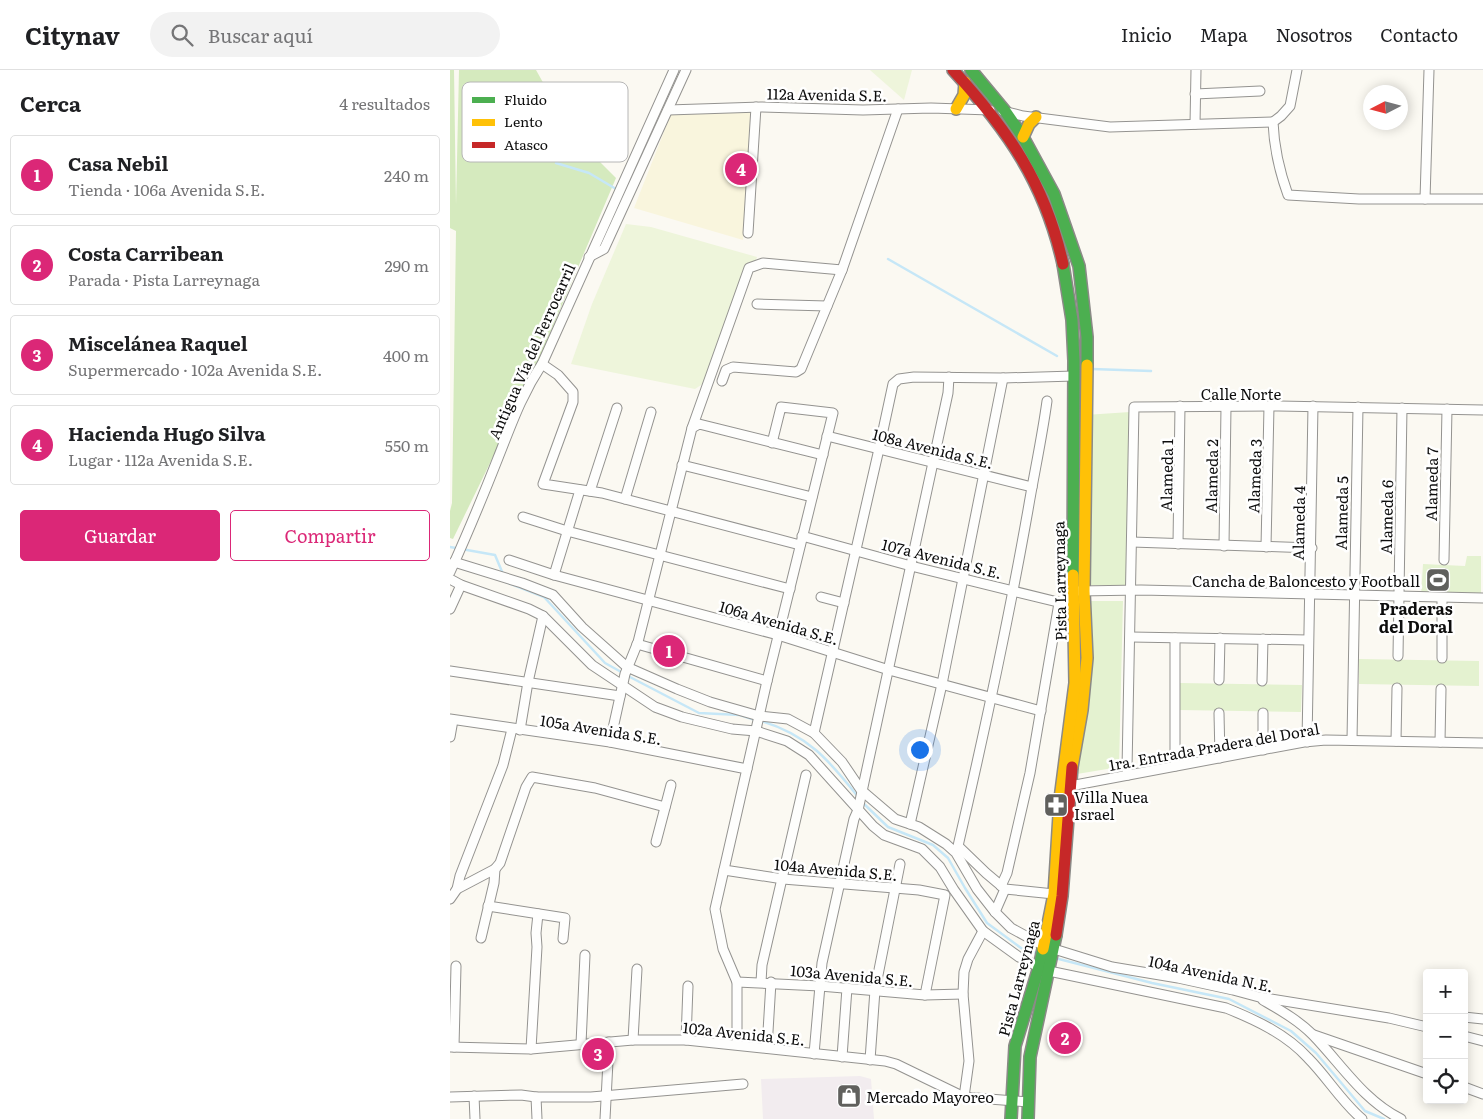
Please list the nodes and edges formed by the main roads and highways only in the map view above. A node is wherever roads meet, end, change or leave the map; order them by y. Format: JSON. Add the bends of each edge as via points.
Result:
{"nodes":[{"id":1,"x":953,"y":70,"type":"edge"},
{"id":2,"x":971,"y":70,"type":"edge"},
{"id":3,"x":964,"y":82,"type":"junction"},
{"id":4,"x":956,"y":109,"type":"road end"},
{"id":5,"x":1036,"y":117,"type":"road end"},
{"id":6,"x":1023,"y":137,"type":"junction"},
{"id":7,"x":1079,"y":591,"type":"junction"},
{"id":8,"x":1048,"y":948,"type":"junction"},
{"id":9,"x":1044,"y":968,"type":"junction"},
{"id":10,"x":1011,"y":1119,"type":"edge"},
{"id":11,"x":1028,"y":1119,"type":"edge"}],
"edges":[{"from":1,"to":3,"type":"main road","name":"Pista Larreynaga"},
{"from":2,"to":6,"type":"main road","name":"Pista Larreynaga"},
{"from":3,"to":4,"type":"main road","via":[[964,95]]},
{"from":3,"to":7,"type":"main road","name":"Pista Larreynaga","via":[[1001,125],[1024,160],[1057,232],[1066,271],[1074,343]]},
{"from":5,"to":6,"type":"main road"},
{"from":6,"to":7,"type":"main road","name":"Pista Larreynaga","via":[[1062,213],[1078,266],[1084,306],[1087,359]]},
{"from":7,"to":8,"type":"main road","name":"Pista Larreynaga","via":[[1074,606],[1075,674],[1060,799]]},
{"from":7,"to":8,"type":"main road","name":"Pista Larreynaga","via":[[1087,658],[1070,786],[1062,896]]},
{"from":8,"to":9,"type":"main road","name":"Pista Larreynaga"},
{"from":9,"to":10,"type":"main road","name":"Pista Larreynaga","via":[[1016,1046]]},
{"from":9,"to":11,"type":"main road","name":"Pista Larreynaga","via":[[1030,1056]]}]}
